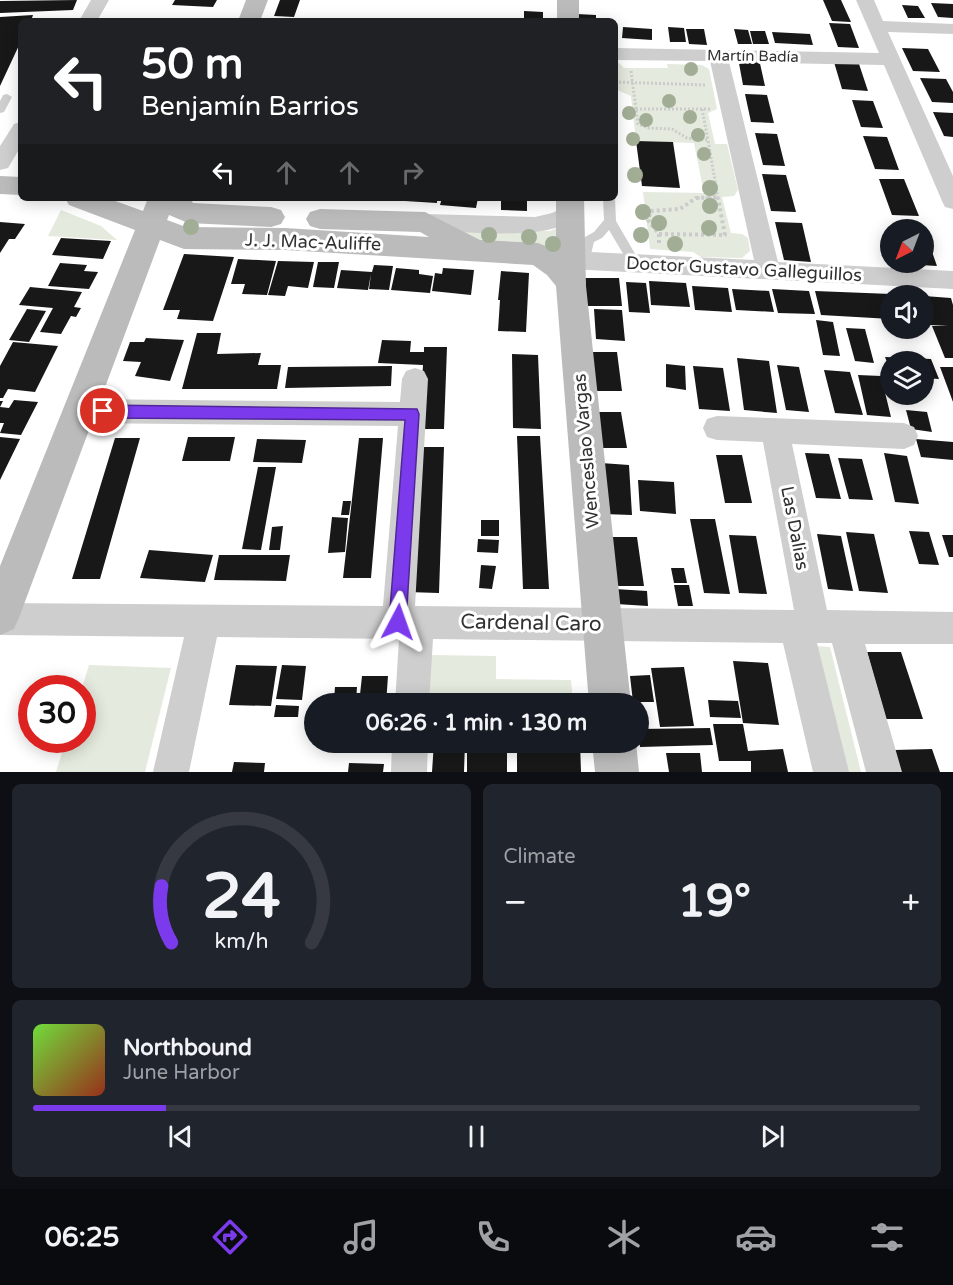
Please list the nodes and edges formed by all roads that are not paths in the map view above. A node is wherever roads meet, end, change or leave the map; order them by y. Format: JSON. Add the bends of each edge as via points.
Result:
{"nodes":[{"id":1,"x":100,"y":0,"type":"edge"},
{"id":2,"x":239,"y":0,"type":"edge"},
{"id":3,"x":257,"y":0,"type":"edge"},
{"id":4,"x":568,"y":0,"type":"edge"},
{"id":5,"x":865,"y":0,"type":"edge"},
{"id":6,"x":90,"y":18,"type":"edge"},
{"id":7,"x":232,"y":18,"type":"edge"},
{"id":8,"x":250,"y":18,"type":"edge"},
{"id":9,"x":568,"y":18,"type":"edge"},
{"id":10,"x":876,"y":26,"type":"junction"},
{"id":11,"x":953,"y":29,"type":"edge"},
{"id":12,"x":622,"y":54,"type":"edge"},
{"id":13,"x":718,"y":56,"type":"junction"},
{"id":14,"x":891,"y":59,"type":"junction"},
{"id":15,"x":7,"y":97,"type":"dead end"},
{"id":16,"x":0,"y":110,"type":"edge"},
{"id":17,"x":18,"y":134,"type":"edge"},
{"id":18,"x":0,"y":163,"type":"edge"},
{"id":19,"x":0,"y":185,"type":"edge"},
{"id":20,"x":18,"y":186,"type":"edge"},
{"id":21,"x":87,"y":201,"type":"edge"},
{"id":22,"x":170,"y":201,"type":"edge"},
{"id":23,"x":172,"y":201,"type":"edge"},
{"id":24,"x":609,"y":201,"type":"edge"},
{"id":25,"x":953,"y":201,"type":"edge"},
{"id":26,"x":570,"y":205,"type":"edge"},
{"id":27,"x":329,"y":219,"type":"junction"},
{"id":28,"x":610,"y":221,"type":"junction"},
{"id":29,"x":425,"y":222,"type":"junction"},
{"id":30,"x":151,"y":226,"type":"junction"},
{"id":31,"x":184,"y":238,"type":"junction"},
{"id":32,"x":285,"y":239,"type":"junction"},
{"id":33,"x":478,"y":250,"type":"junction"},
{"id":34,"x":635,"y":264,"type":"junction"},
{"id":35,"x":136,"y":265,"type":"junction"},
{"id":36,"x":768,"y":270,"type":"junction"},
{"id":37,"x":570,"y":273,"type":"junction"},
{"id":38,"x":953,"y":280,"type":"edge"},
{"id":39,"x":415,"y":379,"type":"dead end"},
{"id":40,"x":79,"y":411,"type":"junction"},
{"id":41,"x":412,"y":414,"type":"junction"},
{"id":42,"x":717,"y":428,"type":"dead end"},
{"id":43,"x":775,"y":430,"type":"junction"},
{"id":44,"x":904,"y":436,"type":"dead end"},
{"id":45,"x":0,"y":617,"type":"edge"},
{"id":46,"x":204,"y":620,"type":"junction"},
{"id":47,"x":407,"y":622,"type":"junction"},
{"id":48,"x":603,"y":624,"type":"junction"},
{"id":49,"x":818,"y":626,"type":"junction"},
{"id":50,"x":953,"y":628,"type":"edge"},
{"id":51,"x":411,"y":693,"type":"edge"},
{"id":52,"x":609,"y":693,"type":"edge"},
{"id":53,"x":410,"y":753,"type":"edge"},
{"id":54,"x":615,"y":753,"type":"edge"},
{"id":55,"x":171,"y":772,"type":"edge"},
{"id":56,"x":409,"y":772,"type":"edge"},
{"id":57,"x":617,"y":772,"type":"edge"},
{"id":58,"x":831,"y":772,"type":"edge"},
{"id":59,"x":884,"y":772,"type":"edge"}],
"edges":[{"from":1,"to":6,"type":"street"},
{"from":2,"to":7,"type":"main road"},
{"from":3,"to":8,"type":"main road"},
{"from":4,"to":9,"type":"main road"},
{"from":5,"to":10,"type":"street"},
{"from":10,"to":11,"type":"street"},
{"from":10,"to":14,"type":"street"},
{"from":12,"to":13,"type":"street","name":"Martín Badía"},
{"from":13,"to":14,"type":"street","name":"Martín Badía"},
{"from":13,"to":36,"type":"street"},
{"from":14,"to":25,"type":"street"},
{"from":15,"to":16,"type":"lane"},
{"from":17,"to":18,"type":"street"},
{"from":19,"to":20,"type":"main road"},
{"from":21,"to":30,"type":"main road","name":"J. J. Mac-Auliffe"},
{"from":22,"to":30,"type":"main road"},
{"from":23,"to":27,"type":"main road","name":"J. J. Mac-Auliffe","via":[[188,213]]},
{"from":24,"to":28,"type":"lane"},
{"from":26,"to":29,"type":"street","name":"J. J. Mac-Auliffe","via":[[558,220],[535,225]]},
{"from":26,"to":37,"type":"main road","name":"Wenceslao Vargas"},
{"from":27,"to":29,"type":"main road","name":"J. J. Mac-Auliffe"},
{"from":27,"to":32,"type":"main road"},
{"from":28,"to":34,"type":"lane"},
{"from":28,"to":37,"type":"lane","via":[[589,240],[587,251]]},
{"from":29,"to":33,"type":"main road","name":"J. J. Mac-Auliffe"},
{"from":30,"to":31,"type":"main road","name":"J. J. Mac-Auliffe"},
{"from":30,"to":35,"type":"main road"},
{"from":31,"to":32,"type":"main road","name":"J. J. Mac-Auliffe"},
{"from":31,"to":35,"type":"main road","via":[[161,246]]},
{"from":32,"to":33,"type":"main road","name":"J. J. Mac-Auliffe"},
{"from":33,"to":37,"type":"main road","name":"J. J. Mac-Auliffe","via":[[538,254]]},
{"from":34,"to":36,"type":"street","name":"Doctor Gustavo Galleguillos"},
{"from":34,"to":37,"type":"street","name":"Doctor Gustavo Galleguillos"},
{"from":35,"to":40,"type":"main road"},
{"from":36,"to":38,"type":"street","name":"Doctor Gustavo Galleguillos"},
{"from":37,"to":48,"type":"main road","name":"Wenceslao Vargas"},
{"from":39,"to":41,"type":"street"},
{"from":40,"to":41,"type":"street"},
{"from":40,"to":45,"type":"main road"},
{"from":41,"to":47,"type":"street"},
{"from":42,"to":43,"type":"street"},
{"from":43,"to":44,"type":"street"},
{"from":43,"to":49,"type":"street","name":"Las Dalias"},
{"from":45,"to":46,"type":"street","name":"Cardenal Caro"},
{"from":46,"to":47,"type":"street","name":"Cardenal Caro"},
{"from":46,"to":55,"type":"street"},
{"from":47,"to":48,"type":"street","name":"Cardenal Caro"},
{"from":47,"to":51,"type":"street"},
{"from":48,"to":49,"type":"street","name":"Cardenal Caro"},
{"from":48,"to":52,"type":"main road","name":"Wenceslao Vargas"},
{"from":49,"to":50,"type":"street","name":"Cardenal Caro"},
{"from":49,"to":58,"type":"street"},
{"from":49,"to":59,"type":"street"},
{"from":53,"to":56,"type":"street"},
{"from":54,"to":57,"type":"main road"}]}
